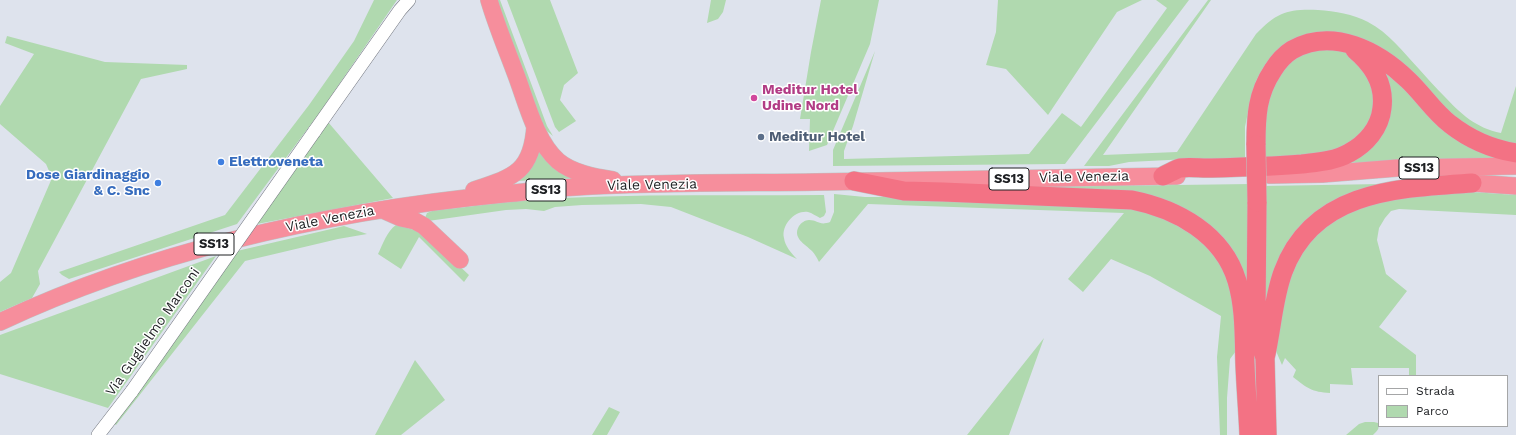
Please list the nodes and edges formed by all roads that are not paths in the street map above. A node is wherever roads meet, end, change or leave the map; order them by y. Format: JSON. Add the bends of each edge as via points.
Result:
{"nodes":[{"id":1,"x":409,"y":0,"type":"edge"},
{"id":2,"x":489,"y":2,"type":"edge"},
{"id":3,"x":402,"y":5,"type":"edge"},
{"id":4,"x":1336,"y":41,"type":"junction"},
{"id":5,"x":535,"y":126,"type":"junction"},
{"id":6,"x":1516,"y":152,"type":"edge"},
{"id":7,"x":1516,"y":166,"type":"edge"},
{"id":8,"x":1322,"y":174,"type":"junction"},
{"id":9,"x":1163,"y":176,"type":"junction"},
{"id":10,"x":854,"y":181,"type":"junction"},
{"id":11,"x":1472,"y":183,"type":"junction"},
{"id":12,"x":644,"y":185,"type":"junction"},
{"id":13,"x":1516,"y":186,"type":"edge"},
{"id":14,"x":448,"y":200,"type":"junction"},
{"id":15,"x":381,"y":209,"type":"junction"},
{"id":16,"x":460,"y":260,"type":"dead end"},
{"id":17,"x":1256,"y":316,"type":"junction"},
{"id":18,"x":0,"y":322,"type":"edge"},
{"id":19,"x":1265,"y":358,"type":"junction"},
{"id":20,"x":1245,"y":376,"type":"junction"},
{"id":21,"x":98,"y":435,"type":"edge"},
{"id":22,"x":1249,"y":435,"type":"edge"},
{"id":23,"x":1267,"y":435,"type":"edge"}],
"edges":[{"from":1,"to":3,"type":"street","name":"Via Guglielmo Marconi"},
{"from":2,"to":5,"type":"highway"},
{"from":3,"to":21,"type":"street","name":"Via Guglielmo Marconi","bridge":true,"via":[[132,391]]},
{"from":4,"to":6,"type":"highway","via":[[1363,49],[1394,68],[1460,132],[1482,143]]},
{"from":4,"to":9,"type":"highway","via":[[1364,57],[1371,65],[1380,85],[1382,109],[1374,131],[1367,141],[1348,154],[1326,162],[1278,166],[1179,168]]},
{"from":4,"to":17,"type":"highway","bridge":true,"via":[[1321,40],[1287,53],[1277,64],[1260,95],[1256,121]]},
{"from":5,"to":12,"type":"highway","via":[[553,156],[567,168],[602,178]]},
{"from":5,"to":14,"type":"highway","via":[[530,156],[519,170],[504,180]]},
{"from":7,"to":8,"type":"highway","name":"Viale Venezia","number":"SS13","via":[[1397,168]]},
{"from":8,"to":9,"type":"highway","name":"Viale Venezia","number":"SS13"},
{"from":8,"to":11,"type":"highway","name":"Viale Venezia","number":"SS13"},
{"from":9,"to":10,"type":"highway","name":"Viale Venezia","number":"SS13"},
{"from":10,"to":12,"type":"highway","name":"Viale Venezia","number":"SS13"},
{"from":10,"to":20,"type":"highway","via":[[904,192],[1132,200],[1155,206],[1186,220],[1205,232],[1232,268],[1242,303]]},
{"from":11,"to":13,"type":"highway","name":"Viale Venezia","number":"SS13"},
{"from":11,"to":19,"type":"highway","via":[[1417,187],[1373,194],[1333,210],[1319,220],[1289,258],[1278,287]]},
{"from":12,"to":14,"type":"highway","name":"Viale Venezia","number":"SS13","via":[[576,187]]},
{"from":14,"to":15,"type":"highway","name":"Viale Venezia","number":"SS13"},
{"from":15,"to":16,"type":"highway","via":[[424,226]]},
{"from":15,"to":18,"type":"highway","name":"Viale Venezia","number":"SS13","via":[[206,246],[91,285]]},
{"from":17,"to":19,"type":"highway"},
{"from":17,"to":20,"type":"highway"},
{"from":19,"to":23,"type":"highway"},
{"from":20,"to":22,"type":"highway"}]}
